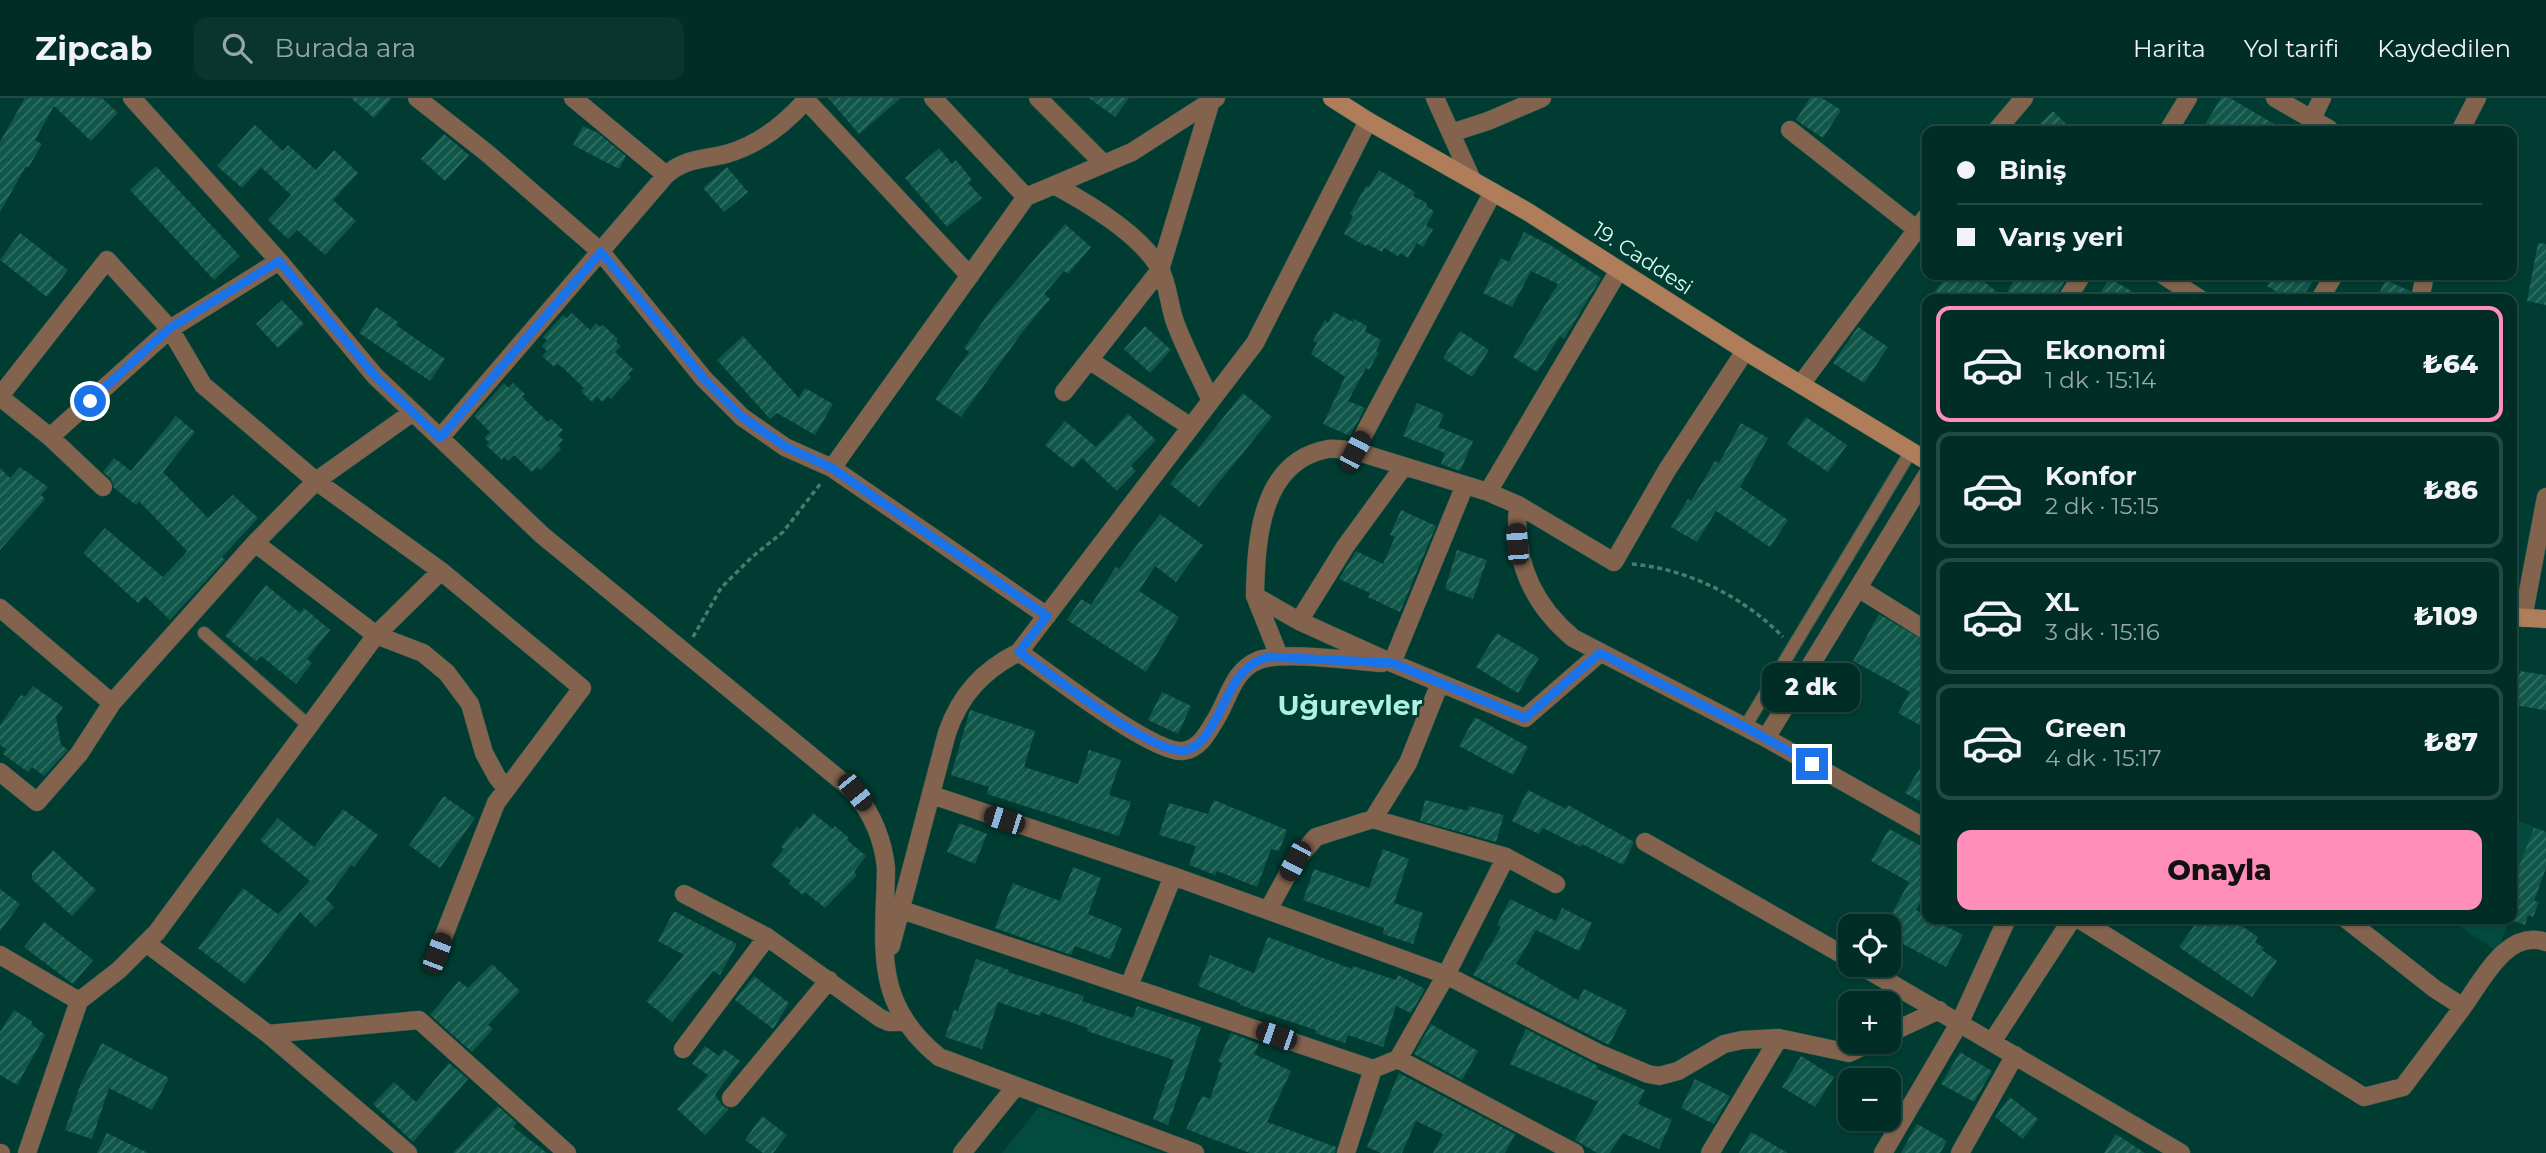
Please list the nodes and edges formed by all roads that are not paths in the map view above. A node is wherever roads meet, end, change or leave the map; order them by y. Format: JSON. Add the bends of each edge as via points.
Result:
{"nodes":[{"id":1,"x":132,"y":98,"type":"edge"},
{"id":2,"x":418,"y":98,"type":"edge"},
{"id":3,"x":573,"y":98,"type":"edge"},
{"id":4,"x":933,"y":98,"type":"edge"},
{"id":5,"x":1038,"y":98,"type":"edge"},
{"id":6,"x":1332,"y":98,"type":"edge"},
{"id":7,"x":1434,"y":98,"type":"edge"},
{"id":8,"x":1542,"y":98,"type":"edge"},
{"id":9,"x":2024,"y":98,"type":"edge"},
{"id":10,"x":2188,"y":98,"type":"edge"},
{"id":11,"x":2275,"y":98,"type":"edge"},
{"id":12,"x":2322,"y":98,"type":"edge"},
{"id":13,"x":2477,"y":98,"type":"edge"},
{"id":14,"x":806,"y":99,"type":"edge"},
{"id":15,"x":1214,"y":100,"type":"edge"},
{"id":16,"x":2312,"y":119,"type":"junction"},
{"id":17,"x":1368,"y":121,"type":"junction"},
{"id":18,"x":2000,"y":126,"type":"edge"},
{"id":19,"x":2171,"y":126,"type":"edge"},
{"id":20,"x":2324,"y":126,"type":"edge"},
{"id":21,"x":2463,"y":126,"type":"edge"},
{"id":22,"x":1790,"y":130,"type":"dead end"},
{"id":23,"x":1451,"y":133,"type":"junction"},
{"id":24,"x":1104,"y":164,"type":"junction"},
{"id":25,"x":666,"y":175,"type":"junction"},
{"id":26,"x":1472,"y":180,"type":"junction"},
{"id":27,"x":1054,"y":186,"type":"junction"},
{"id":28,"x":1493,"y":192,"type":"junction"},
{"id":29,"x":1026,"y":197,"type":"junction"},
{"id":30,"x":1922,"y":222,"type":"edge"},
{"id":31,"x":601,"y":252,"type":"junction"},
{"id":32,"x":279,"y":261,"type":"junction"},
{"id":33,"x":1160,"y":270,"type":"junction"},
{"id":34,"x":1619,"y":270,"type":"junction"},
{"id":35,"x":970,"y":276,"type":"junction"},
{"id":36,"x":2171,"y":280,"type":"edge"},
{"id":37,"x":2192,"y":294,"type":"edge"},
{"id":38,"x":170,"y":328,"type":"junction"},
{"id":39,"x":1745,"y":351,"type":"junction"},
{"id":40,"x":1089,"y":360,"type":"junction"},
{"id":41,"x":1801,"y":384,"type":"junction"},
{"id":42,"x":1064,"y":392,"type":"dead end"},
{"id":43,"x":0,"y":397,"type":"edge"},
{"id":44,"x":1211,"y":401,"type":"junction"},
{"id":45,"x":413,"y":412,"type":"junction"},
{"id":46,"x":1191,"y":427,"type":"junction"},
{"id":47,"x":50,"y":437,"type":"junction"},
{"id":48,"x":440,"y":438,"type":"junction"},
{"id":49,"x":1355,"y":451,"type":"junction"},
{"id":50,"x":1911,"y":451,"type":"junction"},
{"id":51,"x":1922,"y":458,"type":"edge"},
{"id":52,"x":1404,"y":466,"type":"junction"},
{"id":53,"x":832,"y":468,"type":"junction"},
{"id":54,"x":316,"y":481,"type":"junction"},
{"id":55,"x":1922,"y":483,"type":"edge"},
{"id":56,"x":1465,"y":485,"type":"junction"},
{"id":57,"x":103,"y":487,"type":"dead end"},
{"id":58,"x":1488,"y":492,"type":"junction"},
{"id":59,"x":2546,"y":497,"type":"edge"},
{"id":60,"x":1518,"y":505,"type":"junction"},
{"id":61,"x":256,"y":544,"type":"junction"},
{"id":62,"x":441,"y":570,"type":"junction"},
{"id":63,"x":1858,"y":588,"type":"junction"},
{"id":64,"x":1255,"y":596,"type":"junction"},
{"id":65,"x":0,"y":608,"type":"edge"},
{"id":66,"x":1047,"y":616,"type":"junction"},
{"id":67,"x":2517,"y":618,"type":"edge"},
{"id":68,"x":2546,"y":619,"type":"edge"},
{"id":69,"x":1299,"y":621,"type":"junction"},
{"id":70,"x":1922,"y":628,"type":"edge"},
{"id":71,"x":204,"y":633,"type":"dead end"},
{"id":72,"x":376,"y":635,"type":"junction"},
{"id":73,"x":1019,"y":652,"type":"junction"},
{"id":74,"x":1600,"y":653,"type":"junction"},
{"id":75,"x":1279,"y":656,"type":"junction"},
{"id":76,"x":1392,"y":663,"type":"junction"},
{"id":77,"x":1440,"y":683,"type":"junction"},
{"id":78,"x":112,"y":703,"type":"junction"},
{"id":79,"x":308,"y":725,"type":"junction"},
{"id":80,"x":1745,"y":727,"type":"junction"},
{"id":81,"x":1766,"y":738,"type":"junction"},
{"id":82,"x":0,"y":772,"type":"edge"},
{"id":83,"x":506,"y":788,"type":"junction"},
{"id":84,"x":932,"y":795,"type":"junction"},
{"id":85,"x":1373,"y":819,"type":"junction"},
{"id":86,"x":1922,"y":826,"type":"edge"},
{"id":87,"x":1645,"y":842,"type":"dead end"},
{"id":88,"x":1506,"y":857,"type":"junction"},
{"id":89,"x":1173,"y":876,"type":"junction"},
{"id":90,"x":1556,"y":884,"type":"dead end"},
{"id":91,"x":684,"y":894,"type":"dead end"},
{"id":92,"x":901,"y":910,"type":"junction"},
{"id":93,"x":1268,"y":910,"type":"junction"},
{"id":94,"x":2005,"y":924,"type":"edge"},
{"id":95,"x":2069,"y":924,"type":"edge"},
{"id":96,"x":2087,"y":924,"type":"edge"},
{"id":97,"x":2352,"y":924,"type":"edge"},
{"id":98,"x":767,"y":937,"type":"junction"},
{"id":99,"x":2546,"y":942,"type":"edge"},
{"id":100,"x":146,"y":943,"type":"junction"},
{"id":101,"x":1838,"y":952,"type":"edge"},
{"id":102,"x":437,"y":953,"type":"dead end"},
{"id":103,"x":0,"y":954,"type":"edge"},
{"id":104,"x":884,"y":970,"type":"junction"},
{"id":105,"x":1446,"y":975,"type":"junction"},
{"id":106,"x":1881,"y":977,"type":"edge"},
{"id":107,"x":829,"y":980,"type":"junction"},
{"id":108,"x":1129,"y":986,"type":"junction"},
{"id":109,"x":79,"y":1001,"type":"junction"},
{"id":110,"x":2463,"y":1007,"type":"junction"},
{"id":111,"x":1939,"y":1010,"type":"junction"},
{"id":112,"x":904,"y":1021,"type":"junction"},
{"id":113,"x":1959,"y":1022,"type":"junction"},
{"id":114,"x":1901,"y":1028,"type":"edge"},
{"id":115,"x":268,"y":1034,"type":"junction"},
{"id":116,"x":1779,"y":1038,"type":"junction"},
{"id":117,"x":1992,"y":1042,"type":"junction"},
{"id":118,"x":683,"y":1049,"type":"dead end"},
{"id":119,"x":1838,"y":1051,"type":"edge"},
{"id":120,"x":2015,"y":1055,"type":"junction"},
{"id":121,"x":1398,"y":1059,"type":"junction"},
{"id":122,"x":1373,"y":1069,"type":"junction"},
{"id":123,"x":1016,"y":1086,"type":"junction"},
{"id":124,"x":730,"y":1098,"type":"dead end"},
{"id":125,"x":27,"y":1153,"type":"edge"},
{"id":126,"x":408,"y":1153,"type":"edge"},
{"id":127,"x":567,"y":1153,"type":"edge"},
{"id":128,"x":962,"y":1153,"type":"edge"},
{"id":129,"x":1195,"y":1153,"type":"edge"},
{"id":130,"x":1346,"y":1153,"type":"edge"},
{"id":131,"x":1575,"y":1153,"type":"edge"},
{"id":132,"x":1710,"y":1153,"type":"edge"},
{"id":133,"x":1883,"y":1153,"type":"edge"},
{"id":134,"x":1960,"y":1153,"type":"edge"},
{"id":135,"x":2181,"y":1153,"type":"edge"}],
"edges":[{"from":1,"to":32,"type":"street"},
{"from":2,"to":31,"type":"street"},
{"from":3,"to":25,"type":"street"},
{"from":4,"to":29,"type":"street"},
{"from":5,"to":24,"type":"street"},
{"from":6,"to":17,"type":"street","name":"19. Caddesi"},
{"from":7,"to":23,"type":"street"},
{"from":8,"to":23,"type":"street"},
{"from":9,"to":18,"type":"street"},
{"from":10,"to":19,"type":"street"},
{"from":11,"to":16,"type":"street"},
{"from":12,"to":16,"type":"street"},
{"from":13,"to":21,"type":"street"},
{"from":14,"to":25,"type":"street","via":[[762,139],[728,153],[682,163]]},
{"from":14,"to":35,"type":"street"},
{"from":15,"to":24,"type":"street","via":[[1132,152]]},
{"from":15,"to":33,"type":"street"},
{"from":16,"to":20,"type":"street"},
{"from":17,"to":26,"type":"street","name":"19. Caddesi"},
{"from":17,"to":44,"type":"street","via":[[1255,343]]},
{"from":22,"to":30,"type":"street"},
{"from":23,"to":26,"type":"street"},
{"from":24,"to":27,"type":"street"},
{"from":25,"to":31,"type":"street"},
{"from":26,"to":28,"type":"street","name":"19. Caddesi"},
{"from":27,"to":29,"type":"street"},
{"from":27,"to":33,"type":"street","via":[[1114,222]]},
{"from":28,"to":34,"type":"street","name":"19. Caddesi"},
{"from":28,"to":49,"type":"street"},
{"from":29,"to":35,"type":"street"},
{"from":30,"to":41,"type":"street"},
{"from":31,"to":48,"type":"street"},
{"from":31,"to":53,"type":"street","via":[[722,399],[764,433]]},
{"from":32,"to":38,"type":"street"},
{"from":32,"to":45,"type":"street","via":[[375,376]]},
{"from":33,"to":40,"type":"street"},
{"from":33,"to":44,"type":"street","via":[[1175,321]]},
{"from":34,"to":39,"type":"street","name":"19. Caddesi"},
{"from":34,"to":58,"type":"street"},
{"from":35,"to":53,"type":"street"},
{"from":36,"to":37,"type":"street"},
{"from":38,"to":43,"type":"street","via":[[107,260]]},
{"from":38,"to":47,"type":"street"},
{"from":38,"to":54,"type":"street","via":[[203,385]]},
{"from":39,"to":41,"type":"street","name":"19. Caddesi"},
{"from":39,"to":60,"type":"street","via":[[1614,562]]},
{"from":40,"to":42,"type":"street"},
{"from":40,"to":46,"type":"street"},
{"from":41,"to":50,"type":"street","name":"19. Caddesi"},
{"from":43,"to":47,"type":"street"},
{"from":44,"to":46,"type":"street"},
{"from":45,"to":48,"type":"street"},
{"from":45,"to":54,"type":"street"},
{"from":46,"to":66,"type":"street"},
{"from":47,"to":57,"type":"street"},
{"from":48,"to":104,"type":"street","via":[[542,535],[843,781],[865,805],[880,835],[885,860]]},
{"from":49,"to":52,"type":"street"},
{"from":49,"to":64,"type":"street","via":[[1329,449],[1302,458],[1277,481],[1262,517]]},
{"from":50,"to":51,"type":"street","name":"19. Caddesi"},
{"from":50,"to":80,"type":"lane"},
{"from":52,"to":56,"type":"street"},
{"from":52,"to":69,"type":"street"},
{"from":53,"to":66,"type":"street"},
{"from":54,"to":61,"type":"street"},
{"from":54,"to":62,"type":"street"},
{"from":55,"to":63,"type":"street"},
{"from":56,"to":58,"type":"street"},
{"from":56,"to":76,"type":"street"},
{"from":58,"to":60,"type":"street"},
{"from":59,"to":67,"type":"street"},
{"from":60,"to":74,"type":"street","via":[[1517,544],[1537,598],[1559,626]]},
{"from":61,"to":72,"type":"street"},
{"from":61,"to":78,"type":"street"},
{"from":62,"to":72,"type":"street"},
{"from":62,"to":83,"type":"street","via":[[582,688]]},
{"from":63,"to":70,"type":"street"},
{"from":63,"to":81,"type":"street"},
{"from":64,"to":69,"type":"street"},
{"from":64,"to":75,"type":"street"},
{"from":65,"to":78,"type":"street"},
{"from":66,"to":73,"type":"street"},
{"from":67,"to":68,"type":"street"},
{"from":69,"to":76,"type":"street"},
{"from":71,"to":79,"type":"lane"},
{"from":72,"to":79,"type":"street"},
{"from":72,"to":83,"type":"street","via":[[422,653],[457,683],[475,716],[489,764]]},
{"from":73,"to":75,"type":"street","via":[[1127,729],[1181,751],[1200,743],[1239,674],[1257,660]]},
{"from":73,"to":84,"type":"street","via":[[985,674],[960,704],[947,733]]},
{"from":74,"to":77,"type":"street","via":[[1525,718]]},
{"from":74,"to":80,"type":"street"},
{"from":75,"to":76,"type":"street"},
{"from":76,"to":77,"type":"street"},
{"from":77,"to":85,"type":"street","via":[[1408,763]]},
{"from":78,"to":82,"type":"street","via":[[79,754],[37,802]]},
{"from":79,"to":100,"type":"street"},
{"from":80,"to":81,"type":"street"},
{"from":81,"to":86,"type":"street"},
{"from":83,"to":102,"type":"street","via":[[488,821]]},
{"from":84,"to":89,"type":"street"},
{"from":84,"to":92,"type":"street"},
{"from":85,"to":88,"type":"street"},
{"from":85,"to":93,"type":"street","via":[[1316,837],[1295,861]]},
{"from":87,"to":101,"type":"street"},
{"from":88,"to":90,"type":"street"},
{"from":88,"to":105,"type":"street"},
{"from":89,"to":93,"type":"street"},
{"from":89,"to":108,"type":"street"},
{"from":91,"to":98,"type":"street"},
{"from":92,"to":104,"type":"street"},
{"from":92,"to":108,"type":"street"},
{"from":93,"to":105,"type":"street"},
{"from":94,"to":113,"type":"street"},
{"from":95,"to":117,"type":"street"},
{"from":96,"to":110,"type":"street","via":[[2364,1097],[2403,1087]]},
{"from":97,"to":110,"type":"street"},
{"from":98,"to":107,"type":"street"},
{"from":98,"to":118,"type":"street"},
{"from":99,"to":110,"type":"street","via":[[2524,941],[2502,953]]},
{"from":100,"to":109,"type":"street"},
{"from":100,"to":115,"type":"street"},
{"from":103,"to":109,"type":"street"},
{"from":104,"to":112,"type":"street"},
{"from":105,"to":116,"type":"street","via":[[1648,1074],[1678,1071],[1724,1044]]},
{"from":105,"to":121,"type":"street"},
{"from":106,"to":111,"type":"street"},
{"from":107,"to":112,"type":"street","via":[[880,1018]]},
{"from":107,"to":124,"type":"street"},
{"from":108,"to":122,"type":"street"},
{"from":109,"to":125,"type":"street"},
{"from":111,"to":113,"type":"street"},
{"from":111,"to":114,"type":"street"},
{"from":112,"to":123,"type":"street","via":[[939,1057]]},
{"from":113,"to":117,"type":"street"},
{"from":113,"to":133,"type":"street"},
{"from":115,"to":126,"type":"street"},
{"from":115,"to":127,"type":"street","via":[[419,1020]]},
{"from":116,"to":119,"type":"street"},
{"from":116,"to":132,"type":"street"},
{"from":117,"to":120,"type":"street"},
{"from":120,"to":134,"type":"street"},
{"from":120,"to":135,"type":"street"},
{"from":121,"to":122,"type":"street"},
{"from":121,"to":131,"type":"street"},
{"from":122,"to":130,"type":"street"},
{"from":123,"to":128,"type":"street"},
{"from":123,"to":129,"type":"street"}]}
